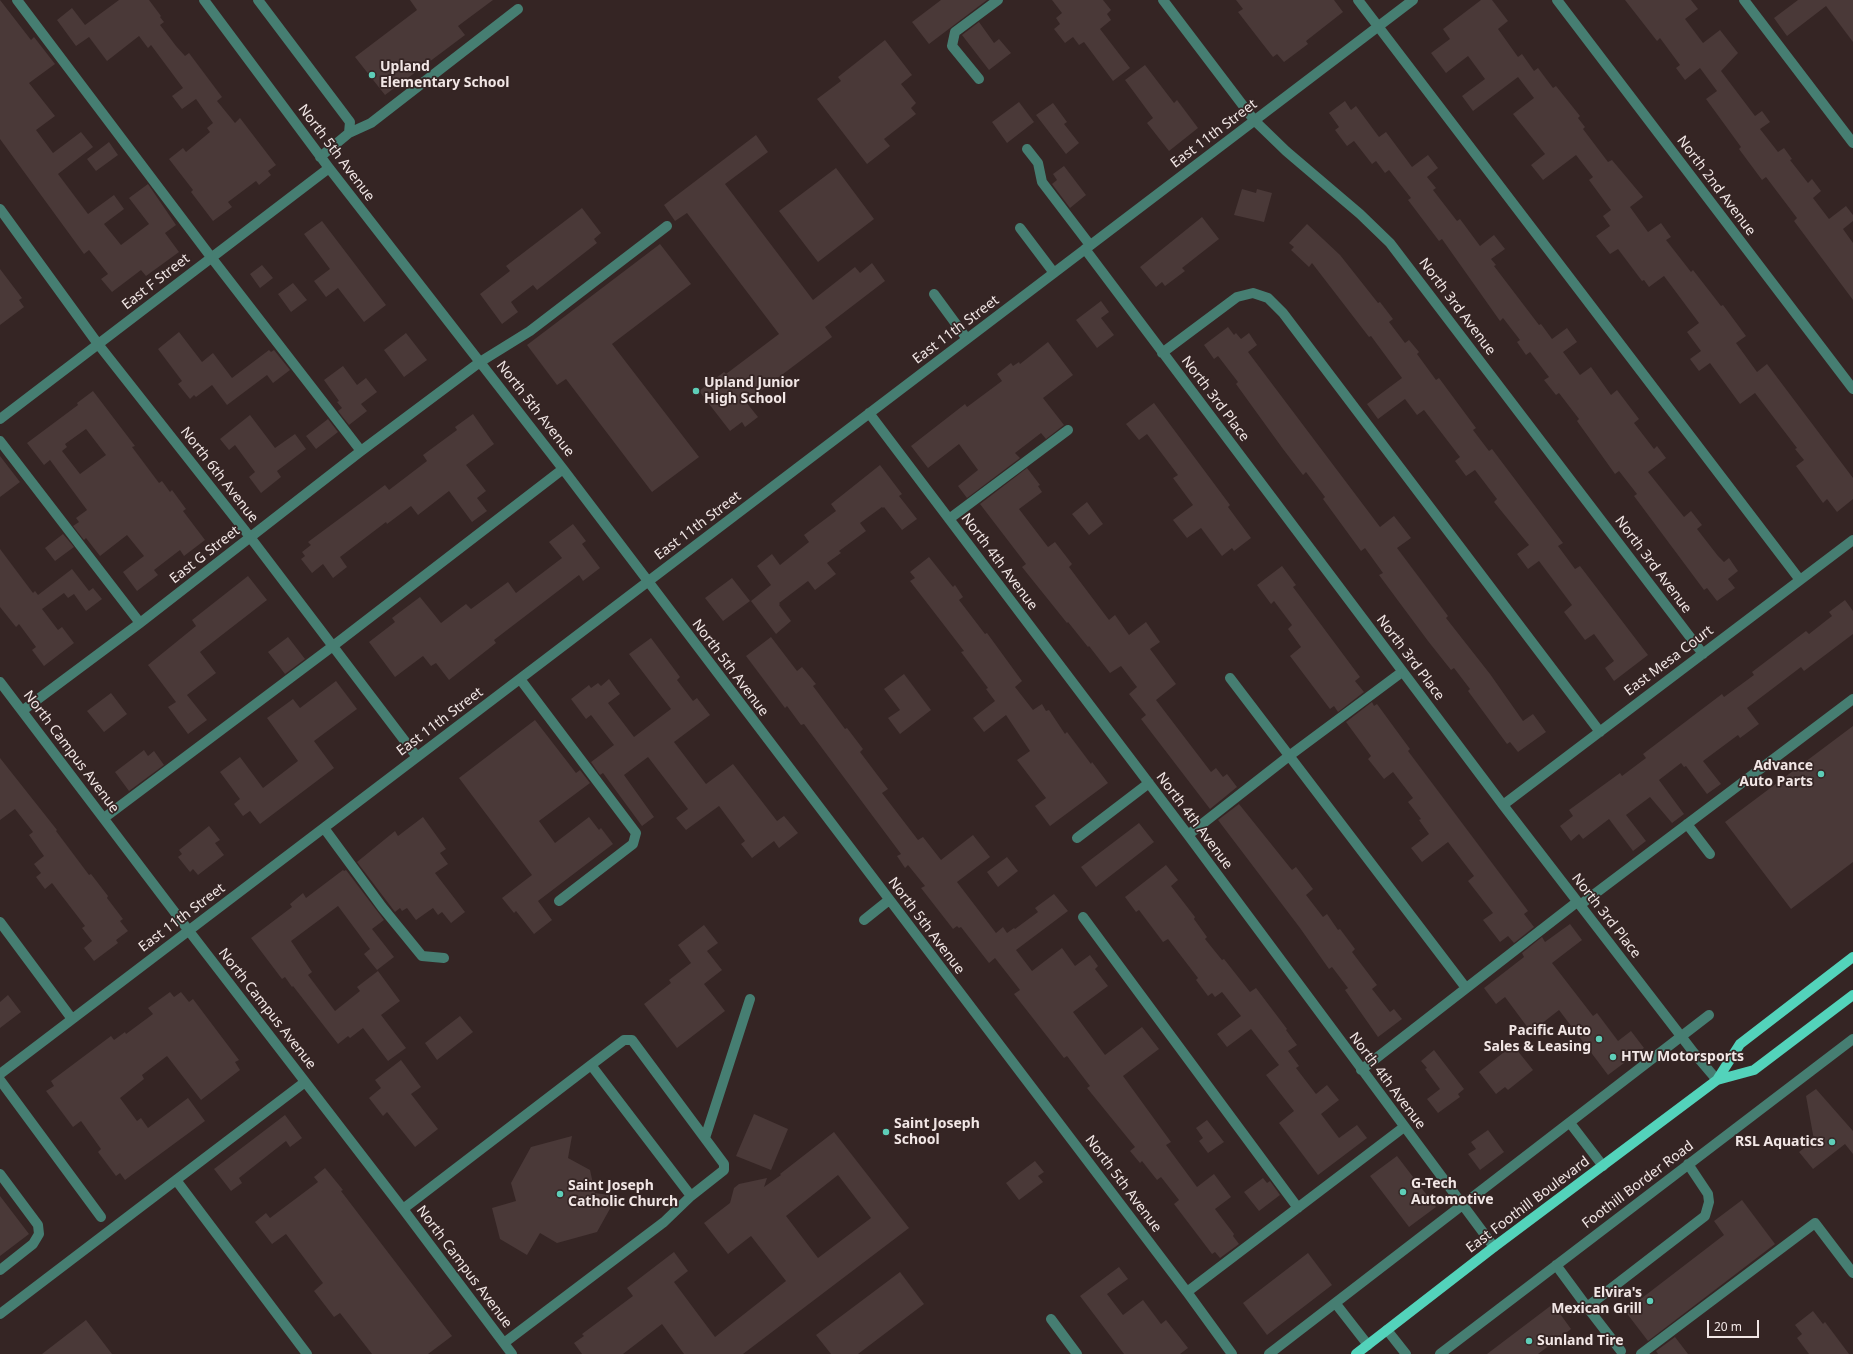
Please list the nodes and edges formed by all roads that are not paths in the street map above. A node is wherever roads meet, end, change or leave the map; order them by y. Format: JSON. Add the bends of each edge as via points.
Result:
{"nodes":[{"id":1,"x":17,"y":0,"type":"edge"},
{"id":2,"x":204,"y":0,"type":"edge"},
{"id":3,"x":258,"y":0,"type":"edge"},
{"id":4,"x":998,"y":0,"type":"edge"},
{"id":5,"x":1163,"y":0,"type":"edge"},
{"id":6,"x":1358,"y":0,"type":"edge"},
{"id":7,"x":1413,"y":0,"type":"edge"},
{"id":8,"x":1557,"y":0,"type":"edge"},
{"id":9,"x":1744,"y":0,"type":"edge"},
{"id":10,"x":518,"y":9,"type":"dead end"},
{"id":11,"x":1378,"y":27,"type":"junction"},
{"id":12,"x":979,"y":79,"type":"dead end"},
{"id":13,"x":1254,"y":120,"type":"junction"},
{"id":14,"x":349,"y":133,"type":"junction"},
{"id":15,"x":1853,"y":143,"type":"edge"},
{"id":16,"x":1027,"y":149,"type":"dead end"},
{"id":17,"x":320,"y":157,"type":"junction"},
{"id":18,"x":329,"y":168,"type":"junction"},
{"id":19,"x":0,"y":209,"type":"edge"},
{"id":20,"x":666,"y":226,"type":"dead end"},
{"id":21,"x":1020,"y":228,"type":"dead end"},
{"id":22,"x":1087,"y":247,"type":"junction"},
{"id":23,"x":211,"y":257,"type":"junction"},
{"id":24,"x":1054,"y":272,"type":"junction"},
{"id":25,"x":934,"y":294,"type":"dead end"},
{"id":26,"x":967,"y":339,"type":"junction"},
{"id":27,"x":98,"y":344,"type":"junction"},
{"id":28,"x":1162,"y":353,"type":"junction"},
{"id":29,"x":480,"y":362,"type":"junction"},
{"id":30,"x":1853,"y":389,"type":"edge"},
{"id":31,"x":869,"y":413,"type":"junction"},
{"id":32,"x":0,"y":419,"type":"edge"},
{"id":33,"x":1068,"y":430,"type":"dead end"},
{"id":34,"x":0,"y":440,"type":"edge"},
{"id":35,"x":361,"y":451,"type":"junction"},
{"id":36,"x":563,"y":469,"type":"junction"},
{"id":37,"x":949,"y":519,"type":"junction"},
{"id":38,"x":250,"y":537,"type":"junction"},
{"id":39,"x":1853,"y":540,"type":"edge"},
{"id":40,"x":1800,"y":580,"type":"junction"},
{"id":41,"x":648,"y":582,"type":"junction"},
{"id":42,"x":140,"y":623,"type":"junction"},
{"id":43,"x":333,"y":646,"type":"junction"},
{"id":44,"x":1702,"y":654,"type":"junction"},
{"id":45,"x":1402,"y":672,"type":"junction"},
{"id":46,"x":1230,"y":678,"type":"dead end"},
{"id":47,"x":520,"y":679,"type":"junction"},
{"id":48,"x":0,"y":682,"type":"edge"},
{"id":49,"x":1853,"y":699,"type":"edge"},
{"id":50,"x":22,"y":710,"type":"junction"},
{"id":51,"x":1600,"y":732,"type":"junction"},
{"id":52,"x":1289,"y":756,"type":"junction"},
{"id":53,"x":417,"y":757,"type":"junction"},
{"id":54,"x":1149,"y":783,"type":"junction"},
{"id":55,"x":1503,"y":806,"type":"junction"},
{"id":56,"x":104,"y":818,"type":"junction"},
{"id":57,"x":1687,"y":824,"type":"junction"},
{"id":58,"x":324,"y":828,"type":"junction"},
{"id":59,"x":1188,"y":835,"type":"junction"},
{"id":60,"x":1077,"y":838,"type":"dead end"},
{"id":61,"x":1710,"y":854,"type":"dead end"},
{"id":62,"x":560,"y":900,"type":"dead end"},
{"id":63,"x":889,"y":900,"type":"junction"},
{"id":64,"x":1579,"y":904,"type":"junction"},
{"id":65,"x":1083,"y":917,"type":"dead end"},
{"id":66,"x":864,"y":920,"type":"dead end"},
{"id":67,"x":0,"y":922,"type":"edge"},
{"id":68,"x":188,"y":931,"type":"junction"},
{"id":69,"x":1853,"y":957,"type":"edge"},
{"id":70,"x":444,"y":958,"type":"dead end"},
{"id":71,"x":1466,"y":988,"type":"junction"},
{"id":72,"x":1853,"y":995,"type":"edge"},
{"id":73,"x":750,"y":999,"type":"dead end"},
{"id":74,"x":1709,"y":1015,"type":"dead end"},
{"id":75,"x":72,"y":1019,"type":"junction"},
{"id":76,"x":1682,"y":1037,"type":"junction"},
{"id":77,"x":1853,"y":1039,"type":"edge"},
{"id":78,"x":591,"y":1065,"type":"junction"},
{"id":79,"x":1361,"y":1070,"type":"junction"},
{"id":80,"x":0,"y":1074,"type":"edge"},
{"id":81,"x":0,"y":1080,"type":"edge"},
{"id":82,"x":1717,"y":1080,"type":"junction"},
{"id":83,"x":305,"y":1082,"type":"junction"},
{"id":84,"x":1570,"y":1123,"type":"junction"},
{"id":85,"x":1404,"y":1127,"type":"junction"},
{"id":86,"x":705,"y":1138,"type":"junction"},
{"id":87,"x":1688,"y":1164,"type":"junction"},
{"id":88,"x":1603,"y":1166,"type":"junction"},
{"id":89,"x":0,"y":1174,"type":"edge"},
{"id":90,"x":176,"y":1180,"type":"junction"},
{"id":91,"x":690,"y":1196,"type":"junction"},
{"id":92,"x":1463,"y":1206,"type":"junction"},
{"id":93,"x":1298,"y":1208,"type":"junction"},
{"id":94,"x":403,"y":1209,"type":"junction"},
{"id":95,"x":101,"y":1217,"type":"dead end"},
{"id":96,"x":1494,"y":1247,"type":"junction"},
{"id":97,"x":1556,"y":1266,"type":"junction"},
{"id":98,"x":0,"y":1270,"type":"edge"},
{"id":99,"x":1853,"y":1273,"type":"edge"},
{"id":100,"x":1187,"y":1292,"type":"junction"},
{"id":101,"x":1336,"y":1304,"type":"junction"},
{"id":102,"x":1587,"y":1307,"type":"junction"},
{"id":103,"x":0,"y":1314,"type":"edge"},
{"id":104,"x":1052,"y":1319,"type":"dead end"},
{"id":105,"x":1387,"y":1330,"type":"junction"},
{"id":106,"x":504,"y":1343,"type":"junction"},
{"id":107,"x":1368,"y":1345,"type":"junction"},
{"id":108,"x":1621,"y":1351,"type":"dead end"},
{"id":109,"x":307,"y":1354,"type":"edge"},
{"id":110,"x":512,"y":1354,"type":"edge"},
{"id":111,"x":1077,"y":1354,"type":"edge"},
{"id":112,"x":1232,"y":1354,"type":"edge"},
{"id":113,"x":1269,"y":1354,"type":"edge"},
{"id":114,"x":1356,"y":1354,"type":"edge"},
{"id":115,"x":1406,"y":1354,"type":"edge"},
{"id":116,"x":1440,"y":1354,"type":"edge"},
{"id":117,"x":1641,"y":1354,"type":"edge"}],
"edges":[{"from":1,"to":23,"type":"street"},
{"from":2,"to":17,"type":"street","name":"North 5th Avenue"},
{"from":3,"to":14,"type":"street","via":[[350,122]]},
{"from":4,"to":12,"type":"street","via":[[955,32],[952,46]]},
{"from":5,"to":13,"type":"street","name":"North 3rd Avenue"},
{"from":6,"to":11,"type":"street"},
{"from":7,"to":11,"type":"street","name":"East 11th Street"},
{"from":8,"to":30,"type":"street","name":"North 2nd Avenue"},
{"from":9,"to":15,"type":"street"},
{"from":10,"to":14,"type":"street","via":[[371,123]]},
{"from":11,"to":13,"type":"street","name":"East 11th Street"},
{"from":11,"to":40,"type":"street"},
{"from":13,"to":22,"type":"street","name":"East 11th Street"},
{"from":13,"to":44,"type":"street","name":"North 3rd Avenue","via":[[1390,243]]},
{"from":14,"to":17,"type":"street"},
{"from":16,"to":22,"type":"street","name":"North 3rd Place","via":[[1038,163],[1042,182]]},
{"from":17,"to":18,"type":"street","name":"North 5th Avenue"},
{"from":18,"to":23,"type":"street","name":"East F Street"},
{"from":18,"to":29,"type":"street","name":"North 5th Avenue"},
{"from":19,"to":27,"type":"street","name":"North 6th Avenue"},
{"from":20,"to":29,"type":"street","name":"East G Street","via":[[530,331]]},
{"from":21,"to":24,"type":"street"},
{"from":22,"to":24,"type":"street","name":"East 11th Street"},
{"from":22,"to":28,"type":"street","name":"North 3rd Place"},
{"from":23,"to":27,"type":"street","name":"East F Street"},
{"from":23,"to":35,"type":"street"},
{"from":24,"to":26,"type":"street","name":"East 11th Street"},
{"from":25,"to":26,"type":"street"},
{"from":26,"to":31,"type":"street","name":"East 11th Street"},
{"from":27,"to":32,"type":"street","name":"East F Street"},
{"from":27,"to":38,"type":"street","name":"North 6th Avenue"},
{"from":28,"to":45,"type":"street","name":"North 3rd Place"},
{"from":28,"to":51,"type":"street","via":[[1237,297],[1253,293],[1268,298],[1283,313]]},
{"from":29,"to":35,"type":"street","name":"East G Street"},
{"from":29,"to":36,"type":"street","name":"North 5th Avenue"},
{"from":31,"to":37,"type":"street","name":"North 4th Avenue"},
{"from":31,"to":41,"type":"street","name":"East 11th Street"},
{"from":33,"to":37,"type":"street"},
{"from":34,"to":42,"type":"street"},
{"from":35,"to":38,"type":"street","name":"East G Street"},
{"from":36,"to":41,"type":"street","name":"North 5th Avenue"},
{"from":36,"to":43,"type":"street"},
{"from":37,"to":54,"type":"street","name":"North 4th Avenue"},
{"from":38,"to":42,"type":"street","name":"East G Street"},
{"from":38,"to":43,"type":"street","name":"North 6th Avenue"},
{"from":39,"to":40,"type":"street","name":"East Mesa Court"},
{"from":40,"to":44,"type":"street","name":"East Mesa Court"},
{"from":41,"to":47,"type":"street","name":"East 11th Street"},
{"from":41,"to":63,"type":"street","name":"North 5th Avenue"},
{"from":42,"to":50,"type":"street","name":"East G Street"},
{"from":43,"to":53,"type":"street","name":"North 6th Avenue"},
{"from":43,"to":56,"type":"street"},
{"from":44,"to":51,"type":"street","name":"East Mesa Court"},
{"from":45,"to":52,"type":"street"},
{"from":45,"to":55,"type":"street","name":"North 3rd Place"},
{"from":46,"to":52,"type":"street"},
{"from":47,"to":53,"type":"street","name":"East 11th Street"},
{"from":47,"to":62,"type":"street","via":[[636,834],[633,844]]},
{"from":48,"to":50,"type":"street","name":"North Campus Avenue"},
{"from":49,"to":57,"type":"street"},
{"from":50,"to":56,"type":"street","name":"North Campus Avenue"},
{"from":51,"to":55,"type":"street","name":"East Mesa Court"},
{"from":52,"to":59,"type":"street"},
{"from":52,"to":71,"type":"street"},
{"from":53,"to":58,"type":"street","name":"East 11th Street"},
{"from":54,"to":59,"type":"street","name":"North 4th Avenue"},
{"from":54,"to":60,"type":"street"},
{"from":55,"to":64,"type":"street","name":"North 3rd Place"},
{"from":56,"to":68,"type":"street","name":"North Campus Avenue"},
{"from":57,"to":61,"type":"street"},
{"from":57,"to":64,"type":"street"},
{"from":58,"to":68,"type":"street","name":"East 11th Street"},
{"from":58,"to":70,"type":"street","via":[[422,956]]},
{"from":59,"to":79,"type":"street","name":"North 4th Avenue"},
{"from":63,"to":66,"type":"street"},
{"from":63,"to":100,"type":"street","name":"North 5th Avenue"},
{"from":64,"to":71,"type":"street"},
{"from":64,"to":76,"type":"street","name":"North 3rd Place"},
{"from":65,"to":93,"type":"street"},
{"from":67,"to":75,"type":"street"},
{"from":68,"to":75,"type":"street","name":"East 11th Street"},
{"from":68,"to":83,"type":"street","name":"North Campus Avenue"},
{"from":69,"to":82,"type":"main road","name":"East Foothill Boulevard","via":[[1740,1044]]},
{"from":71,"to":79,"type":"street"},
{"from":72,"to":82,"type":"main road","name":"East Foothill Boulevard","via":[[1754,1070]]},
{"from":73,"to":86,"type":"street"},
{"from":74,"to":76,"type":"street"},
{"from":75,"to":80,"type":"street","name":"East 11th Street"},
{"from":76,"to":82,"type":"street","name":"North 3rd Place"},
{"from":76,"to":84,"type":"street"},
{"from":77,"to":87,"type":"street","name":"Foothill Border Road"},
{"from":78,"to":86,"type":"street","via":[[624,1040],[632,1040]]},
{"from":78,"to":91,"type":"street"},
{"from":78,"to":94,"type":"street"},
{"from":79,"to":85,"type":"street","name":"North 4th Avenue"},
{"from":81,"to":95,"type":"street"},
{"from":82,"to":88,"type":"main road","name":"East Foothill Boulevard"},
{"from":83,"to":90,"type":"street"},
{"from":83,"to":94,"type":"street","name":"North Campus Avenue"},
{"from":84,"to":88,"type":"street"},
{"from":84,"to":92,"type":"street"},
{"from":85,"to":92,"type":"street","name":"North 4th Avenue"},
{"from":85,"to":93,"type":"street"},
{"from":86,"to":91,"type":"street","via":[[724,1164],[724,1170]]},
{"from":87,"to":97,"type":"street","name":"Foothill Border Road"},
{"from":87,"to":102,"type":"street","via":[[1708,1194],[1709,1202],[1705,1216]]},
{"from":88,"to":96,"type":"main road","name":"East Foothill Boulevard"},
{"from":89,"to":98,"type":"street","via":[[38,1225],[39,1234],[33,1244]]},
{"from":90,"to":103,"type":"street"},
{"from":90,"to":109,"type":"street"},
{"from":91,"to":106,"type":"street","via":[[664,1222]]},
{"from":92,"to":96,"type":"street","name":"North 4th Avenue"},
{"from":92,"to":101,"type":"street"},
{"from":93,"to":100,"type":"street"},
{"from":94,"to":106,"type":"street","name":"North Campus Avenue"},
{"from":96,"to":105,"type":"main road","name":"East Foothill Boulevard"},
{"from":97,"to":102,"type":"street"},
{"from":97,"to":116,"type":"street","name":"Foothill Border Road"},
{"from":99,"to":117,"type":"street","via":[[1814,1222]]},
{"from":100,"to":112,"type":"street","name":"North 5th Avenue"},
{"from":101,"to":107,"type":"street"},
{"from":101,"to":113,"type":"street"},
{"from":102,"to":108,"type":"street"},
{"from":104,"to":111,"type":"street"},
{"from":105,"to":107,"type":"main road","name":"East Foothill Boulevard"},
{"from":105,"to":115,"type":"street"},
{"from":106,"to":110,"type":"street","name":"North Campus Avenue"},
{"from":107,"to":114,"type":"main road","name":"East Foothill Boulevard"}]}
